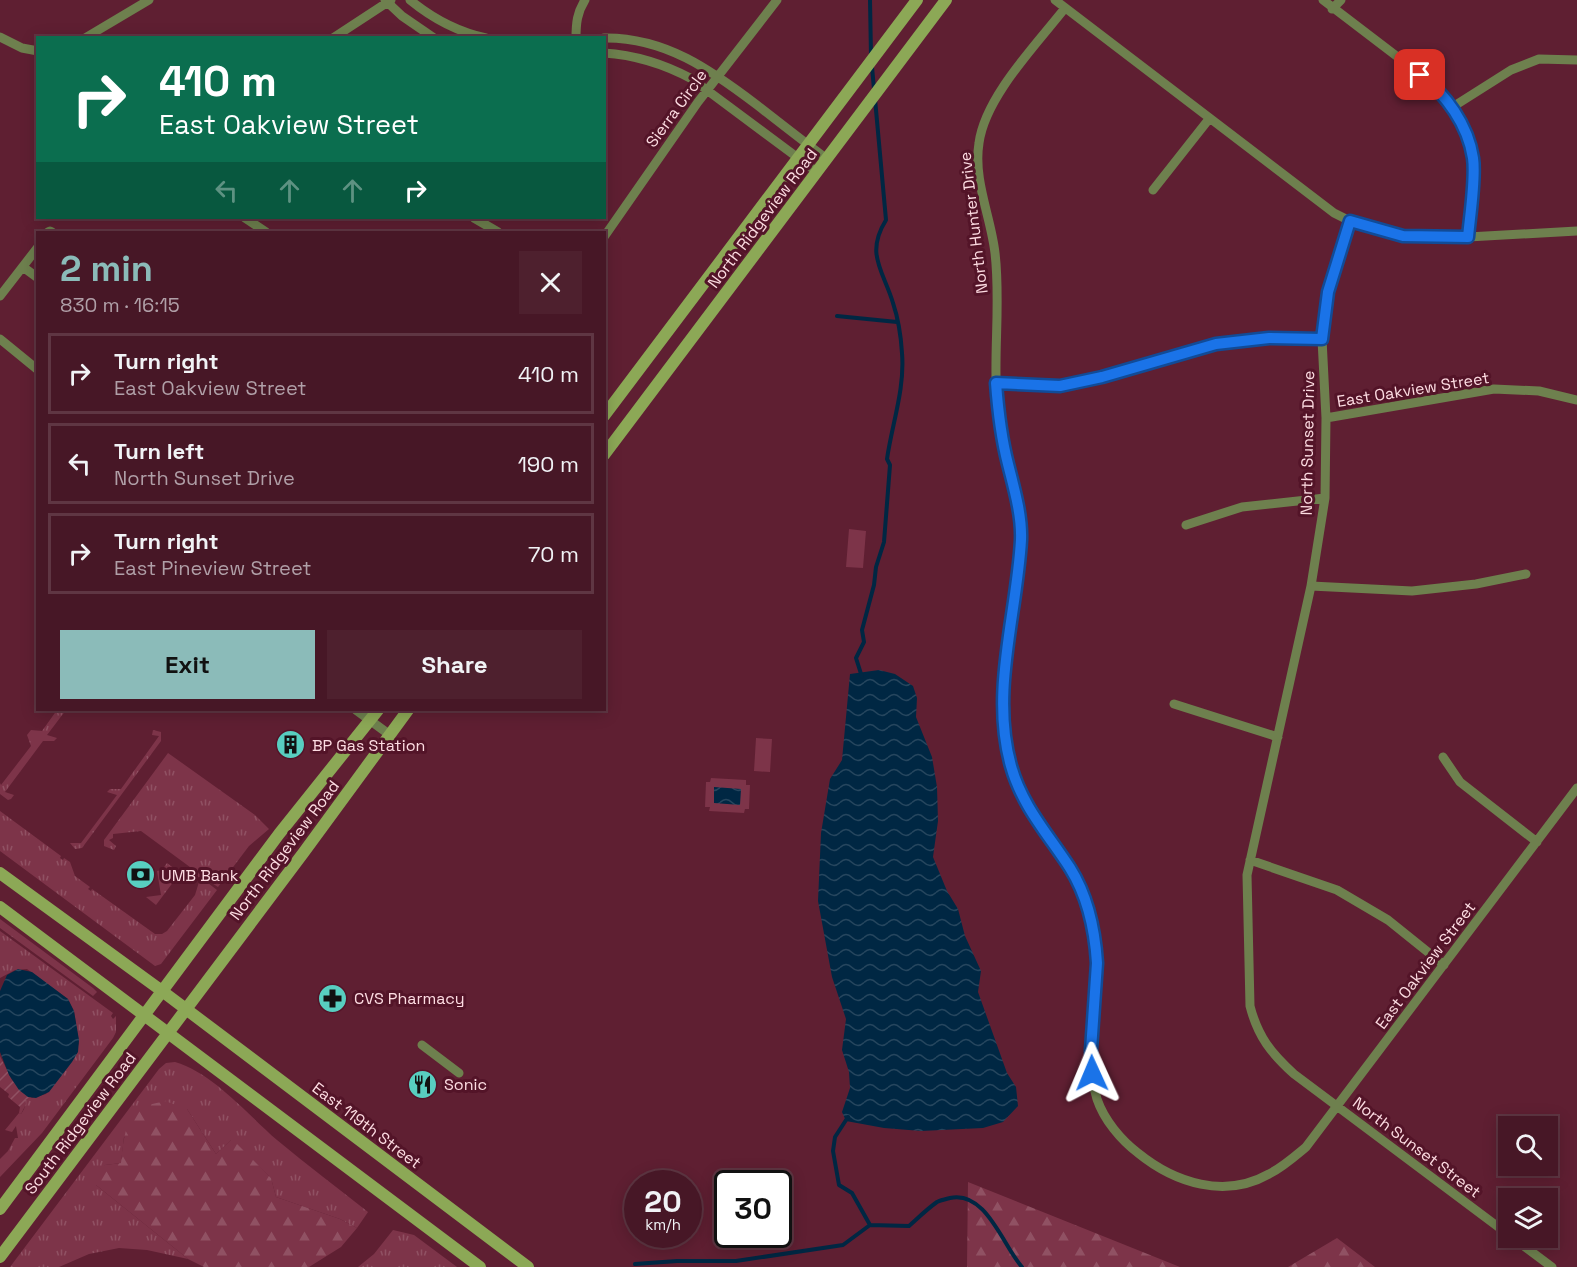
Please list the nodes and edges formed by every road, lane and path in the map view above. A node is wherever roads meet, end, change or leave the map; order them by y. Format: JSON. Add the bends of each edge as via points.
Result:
{"nodes":[{"id":1,"x":149,"y":0,"type":"edge"},
{"id":2,"x":410,"y":0,"type":"edge"},
{"id":3,"x":585,"y":0,"type":"edge"},
{"id":4,"x":777,"y":0,"type":"edge"},
{"id":5,"x":917,"y":0,"type":"edge"},
{"id":6,"x":946,"y":0,"type":"edge"},
{"id":7,"x":1055,"y":0,"type":"edge"},
{"id":8,"x":1323,"y":0,"type":"edge"},
{"id":9,"x":1341,"y":0,"type":"edge"},
{"id":10,"x":388,"y":1,"type":"edge"},
{"id":11,"x":1065,"y":8,"type":"junction"},
{"id":12,"x":1332,"y":9,"type":"junction"},
{"id":13,"x":88,"y":36,"type":"edge"},
{"id":14,"x":336,"y":36,"type":"edge"},
{"id":15,"x":431,"y":36,"type":"edge"},
{"id":16,"x":479,"y":36,"type":"edge"},
{"id":17,"x":576,"y":36,"type":"edge"},
{"id":18,"x":0,"y":37,"type":"edge"},
{"id":19,"x":606,"y":38,"type":"edge"},
{"id":20,"x":36,"y":51,"type":"edge"},
{"id":21,"x":606,"y":53,"type":"edge"},
{"id":22,"x":1577,"y":60,"type":"edge"},
{"id":23,"x":718,"y":76,"type":"junction"},
{"id":24,"x":707,"y":89,"type":"junction"},
{"id":25,"x":1451,"y":108,"type":"junction"},
{"id":26,"x":1209,"y":119,"type":"junction"},
{"id":27,"x":808,"y":145,"type":"junction"},
{"id":28,"x":798,"y":158,"type":"junction"},
{"id":29,"x":827,"y":159,"type":"junction"},
{"id":30,"x":817,"y":172,"type":"junction"},
{"id":31,"x":1153,"y":190,"type":"dead end"},
{"id":32,"x":246,"y":219,"type":"edge"},
{"id":33,"x":476,"y":219,"type":"edge"},
{"id":34,"x":1350,"y":221,"type":"junction"},
{"id":35,"x":264,"y":231,"type":"edge"},
{"id":36,"x":496,"y":231,"type":"edge"},
{"id":37,"x":1577,"y":231,"type":"edge"},
{"id":38,"x":606,"y":234,"type":"edge"},
{"id":39,"x":1468,"y":237,"type":"junction"},
{"id":40,"x":36,"y":250,"type":"edge"},
{"id":41,"x":22,"y":267,"type":"junction"},
{"id":42,"x":36,"y":277,"type":"edge"},
{"id":43,"x":0,"y":296,"type":"edge"},
{"id":44,"x":0,"y":339,"type":"edge"},
{"id":45,"x":1322,"y":339,"type":"junction"},
{"id":46,"x":36,"y":368,"type":"edge"},
{"id":47,"x":996,"y":383,"type":"junction"},
{"id":48,"x":1577,"y":400,"type":"edge"},
{"id":49,"x":606,"y":413,"type":"edge"},
{"id":50,"x":1326,"y":418,"type":"junction"},
{"id":51,"x":606,"y":452,"type":"edge"},
{"id":52,"x":1324,"y":498,"type":"junction"},
{"id":53,"x":1186,"y":525,"type":"dead end"},
{"id":54,"x":1526,"y":574,"type":"dead end"},
{"id":55,"x":1311,"y":586,"type":"junction"},
{"id":56,"x":1174,"y":704,"type":"dead end"},
{"id":57,"x":357,"y":711,"type":"edge"},
{"id":58,"x":377,"y":711,"type":"edge"},
{"id":59,"x":407,"y":711,"type":"edge"},
{"id":60,"x":370,"y":721,"type":"junction"},
{"id":61,"x":390,"y":735,"type":"junction"},
{"id":62,"x":1278,"y":737,"type":"junction"},
{"id":63,"x":1443,"y":757,"type":"dead end"},
{"id":64,"x":1577,"y":788,"type":"edge"},
{"id":65,"x":1537,"y":842,"type":"junction"},
{"id":66,"x":1250,"y":860,"type":"junction"},
{"id":67,"x":0,"y":873,"type":"edge"},
{"id":68,"x":0,"y":907,"type":"edge"},
{"id":69,"x":1444,"y":965,"type":"junction"},
{"id":70,"x":162,"y":991,"type":"junction"},
{"id":71,"x":186,"y":1009,"type":"junction"},
{"id":72,"x":145,"y":1014,"type":"junction"},
{"id":73,"x":168,"y":1032,"type":"junction"},
{"id":74,"x":422,"y":1045,"type":"dead end"},
{"id":75,"x":459,"y":1073,"type":"dead end"},
{"id":76,"x":1337,"y":1106,"type":"junction"},
{"id":77,"x":0,"y":1209,"type":"edge"},
{"id":78,"x":1498,"y":1227,"type":"edge"},
{"id":79,"x":1526,"y":1248,"type":"edge"},
{"id":80,"x":0,"y":1257,"type":"edge"},
{"id":81,"x":480,"y":1267,"type":"edge"},
{"id":82,"x":528,"y":1267,"type":"edge"},
{"id":83,"x":1552,"y":1267,"type":"edge"}],
"edges":[{"from":1,"to":13,"type":"street"},
{"from":2,"to":16,"type":"street","via":[[445,23]]},
{"from":3,"to":17,"type":"street","via":[[578,11]]},
{"from":4,"to":23,"type":"street","name":"Sierra Circle"},
{"from":5,"to":27,"type":"main road","name":"North Ridgeview Road"},
{"from":6,"to":29,"type":"main road","name":"North Ridgeview Road"},
{"from":7,"to":11,"type":"street"},
{"from":8,"to":12,"type":"street"},
{"from":9,"to":12,"type":"street"},
{"from":10,"to":14,"type":"street"},
{"from":10,"to":15,"type":"street"},
{"from":11,"to":26,"type":"street"},
{"from":11,"to":47,"type":"street","name":"North Hunter Drive","via":[[993,104],[978,144],[980,183],[996,271]]},
{"from":12,"to":25,"type":"street","via":[[1437,87]]},
{"from":18,"to":20,"type":"street"},
{"from":19,"to":23,"type":"street","via":[[636,39],[666,48]]},
{"from":21,"to":24,"type":"street","via":[[660,64]]},
{"from":22,"to":25,"type":"street","via":[[1539,59],[1511,70]]},
{"from":23,"to":24,"type":"street","name":"Sierra Circle"},
{"from":23,"to":27,"type":"street"},
{"from":24,"to":28,"type":"street"},
{"from":24,"to":38,"type":"street","name":"Sierra Circle"},
{"from":25,"to":39,"type":"street","via":[[1465,129],[1473,159]]},
{"from":26,"to":31,"type":"street"},
{"from":26,"to":34,"type":"street"},
{"from":27,"to":28,"type":"main road","name":"North Ridgeview Road"},
{"from":27,"to":29,"type":"street"},
{"from":28,"to":30,"type":"street"},
{"from":28,"to":49,"type":"main road","name":"North Ridgeview Road"},
{"from":29,"to":30,"type":"main road","name":"North Ridgeview Road"},
{"from":30,"to":51,"type":"main road","name":"North Ridgeview Road"},
{"from":32,"to":35,"type":"street"},
{"from":33,"to":36,"type":"street"},
{"from":34,"to":39,"type":"street","via":[[1413,237]]},
{"from":34,"to":45,"type":"street","name":"North Sunset Drive","via":[[1328,292]]},
{"from":37,"to":39,"type":"street"},
{"from":40,"to":41,"type":"street"},
{"from":41,"to":42,"type":"street"},
{"from":41,"to":43,"type":"street"},
{"from":44,"to":46,"type":"street"},
{"from":45,"to":47,"type":"street","via":[[1269,338],[1216,344],[1060,386]]},
{"from":45,"to":50,"type":"street","name":"North Sunset Drive"},
{"from":47,"to":76,"type":"street","name":"North Hunter Drive","via":[[1021,538],[1005,679],[1005,742],[1020,792],[1070,868],[1088,910],[1096,949],[1092,1073],[1106,1118],[1126,1143],[1152,1165],[1184,1181],[1224,1187],[1251,1182],[1288,1162],[1306,1147]]},
{"from":48,"to":50,"type":"street","name":"East Oakview Street","via":[[1539,391],[1494,389]]},
{"from":50,"to":52,"type":"street","name":"North Sunset Drive"},
{"from":52,"to":53,"type":"street","via":[[1242,507]]},
{"from":52,"to":55,"type":"street","name":"North Sunset Drive"},
{"from":54,"to":55,"type":"street","via":[[1412,591]]},
{"from":55,"to":62,"type":"street","name":"North Sunset Drive"},
{"from":56,"to":62,"type":"street"},
{"from":57,"to":60,"type":"street"},
{"from":58,"to":60,"type":"main road","name":"North Ridgeview Road"},
{"from":59,"to":61,"type":"main road","name":"North Ridgeview Road"},
{"from":60,"to":61,"type":"street"},
{"from":60,"to":70,"type":"main road","name":"North Ridgeview Road","via":[[279,834]]},
{"from":61,"to":71,"type":"main road","name":"North Ridgeview Road"},
{"from":62,"to":66,"type":"street","name":"North Sunset Drive"},
{"from":63,"to":65,"type":"street","via":[[1460,782]]},
{"from":64,"to":65,"type":"street","name":"East Oakview Street"},
{"from":65,"to":69,"type":"street","name":"East Oakview Street"},
{"from":66,"to":69,"type":"street","via":[[1337,890],[1388,920]]},
{"from":66,"to":76,"type":"street","name":"North Sunset Drive","via":[[1248,978],[1255,1026],[1278,1059]]},
{"from":67,"to":70,"type":"main road"},
{"from":68,"to":72,"type":"main road"},
{"from":69,"to":76,"type":"street","name":"East Oakview Street"},
{"from":70,"to":71,"type":"main road","name":"East 119th Street"},
{"from":70,"to":72,"type":"main road","name":"South Ridgeview Road"},
{"from":71,"to":73,"type":"main road","name":"South Ridgeview Road"},
{"from":71,"to":82,"type":"main road","name":"East 119th Street"},
{"from":72,"to":73,"type":"main road"},
{"from":72,"to":77,"type":"main road","name":"South Ridgeview Road"},
{"from":73,"to":80,"type":"main road","name":"South Ridgeview Road"},
{"from":73,"to":81,"type":"main road"},
{"from":74,"to":75,"type":"street"},
{"from":76,"to":78,"type":"street","name":"North Sunset Street"},
{"from":79,"to":83,"type":"street"}]}
